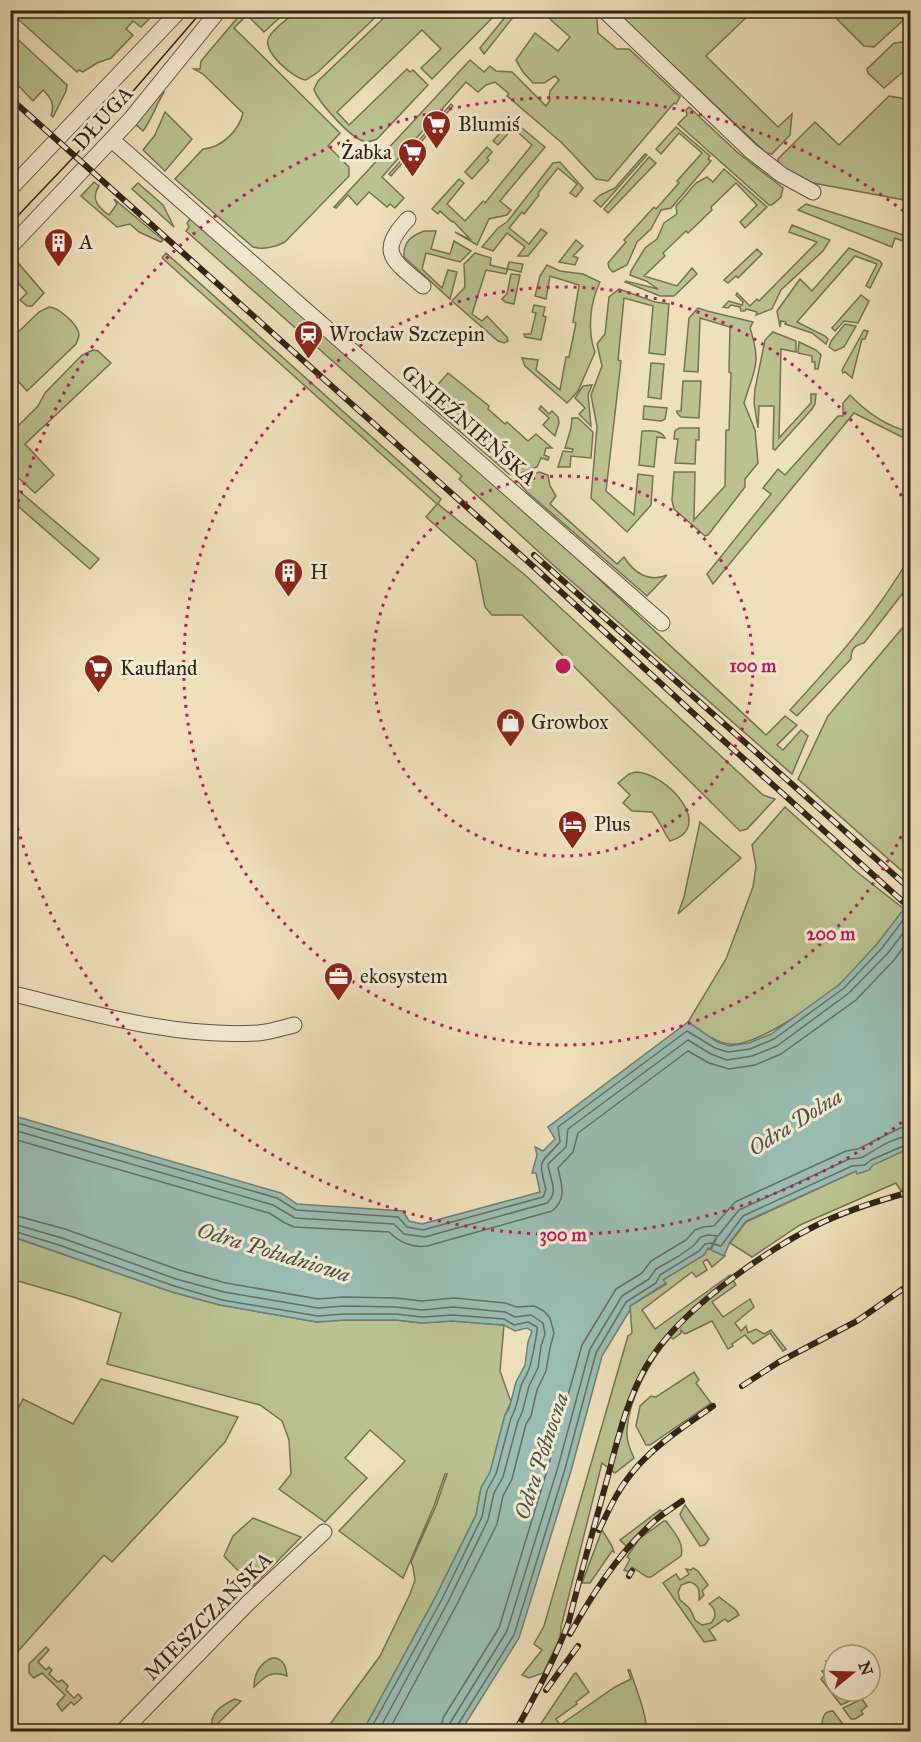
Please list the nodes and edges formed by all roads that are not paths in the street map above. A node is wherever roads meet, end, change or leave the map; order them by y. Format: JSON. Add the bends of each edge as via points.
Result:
{"nodes":[{"id":1,"x":180,"y":10,"type":"edge"},
{"id":2,"x":219,"y":10,"type":"edge"},
{"id":3,"x":604,"y":10,"type":"edge"},
{"id":4,"x":112,"y":140,"type":"junction"},
{"id":5,"x":10,"y":189,"type":"edge"},
{"id":6,"x":813,"y":192,"type":"dead end"},
{"id":7,"x":408,"y":219,"type":"dead end"},
{"id":8,"x":10,"y":247,"type":"edge"},
{"id":9,"x":423,"y":286,"type":"dead end"},
{"id":10,"x":662,"y":623,"type":"dead end"},
{"id":11,"x":10,"y":993,"type":"edge"},
{"id":12,"x":294,"y":1025,"type":"dead end"},
{"id":13,"x":324,"y":1532,"type":"dead end"},
{"id":14,"x":122,"y":1731,"type":"edge"}],
"edges":[{"from":1,"to":5,"type":"street","name":"DŁUGA"},
{"from":2,"to":4,"type":"street","name":"DŁUGA"},
{"from":3,"to":6,"type":"street","via":[[751,151]]},
{"from":4,"to":8,"type":"street","name":"DŁUGA"},
{"from":4,"to":10,"type":"street","name":"GNIEŹNIEŃSKA"},
{"from":7,"to":9,"type":"street","via":[[393,241],[391,254]]},
{"from":11,"to":12,"type":"street","via":[[161,1029],[260,1033]]},
{"from":13,"to":14,"type":"street","name":"MIESZCZAŃSKA"}]}
